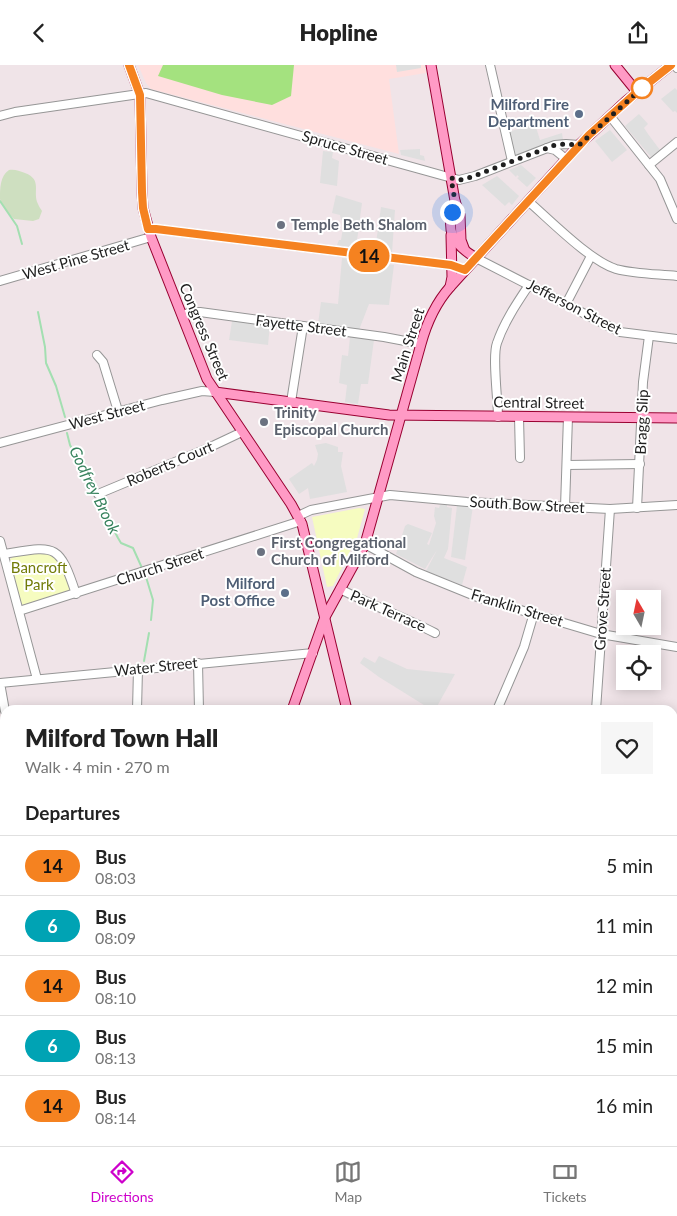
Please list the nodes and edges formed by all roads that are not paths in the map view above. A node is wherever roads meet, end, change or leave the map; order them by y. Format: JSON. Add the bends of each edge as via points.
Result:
{"nodes":[{"id":1,"x":129,"y":65,"type":"edge"},
{"id":2,"x":431,"y":65,"type":"edge"},
{"id":3,"x":490,"y":65,"type":"edge"},
{"id":4,"x":615,"y":65,"type":"edge"},
{"id":5,"x":671,"y":65,"type":"edge"},
{"id":6,"x":637,"y":92,"type":"junction"},
{"id":7,"x":140,"y":93,"type":"junction"},
{"id":8,"x":0,"y":116,"type":"edge"},
{"id":9,"x":610,"y":116,"type":"junction"},
{"id":10,"x":677,"y":142,"type":"edge"},
{"id":11,"x":579,"y":145,"type":"junction"},
{"id":12,"x":547,"y":148,"type":"junction"},
{"id":13,"x":566,"y":159,"type":"junction"},
{"id":14,"x":512,"y":161,"type":"junction"},
{"id":15,"x":649,"y":165,"type":"junction"},
{"id":16,"x":451,"y":178,"type":"junction"},
{"id":17,"x":455,"y":201,"type":"junction"},
{"id":18,"x":528,"y":201,"type":"junction"},
{"id":19,"x":677,"y":219,"type":"edge"},
{"id":20,"x":451,"y":230,"type":"junction"},
{"id":21,"x":150,"y":233,"type":"junction"},
{"id":22,"x":464,"y":248,"type":"junction"},
{"id":23,"x":591,"y":255,"type":"junction"},
{"id":24,"x":476,"y":258,"type":"junction"},
{"id":25,"x":451,"y":265,"type":"junction"},
{"id":26,"x":465,"y":270,"type":"junction"},
{"id":27,"x":677,"y":276,"type":"edge"},
{"id":28,"x":0,"y":281,"type":"edge"},
{"id":29,"x":529,"y":285,"type":"junction"},
{"id":30,"x":450,"y":287,"type":"junction"},
{"id":31,"x":566,"y":304,"type":"junction"},
{"id":32,"x":182,"y":316,"type":"junction"},
{"id":33,"x":302,"y":326,"type":"junction"},
{"id":34,"x":649,"y":336,"type":"junction"},
{"id":35,"x":677,"y":339,"type":"edge"},
{"id":36,"x":420,"y":343,"type":"junction"},
{"id":37,"x":97,"y":355,"type":"dead end"},
{"id":38,"x":214,"y":392,"type":"junction"},
{"id":39,"x":291,"y":402,"type":"junction"},
{"id":40,"x":118,"y":411,"type":"junction"},
{"id":41,"x":400,"y":415,"type":"junction"},
{"id":42,"x":498,"y":417,"type":"junction"},
{"id":43,"x":519,"y":417,"type":"junction"},
{"id":44,"x":568,"y":417,"type":"junction"},
{"id":45,"x":641,"y":418,"type":"junction"},
{"id":46,"x":677,"y":418,"type":"edge"},
{"id":47,"x":242,"y":432,"type":"junction"},
{"id":48,"x":0,"y":443,"type":"edge"},
{"id":49,"x":520,"y":457,"type":"dead end"},
{"id":50,"x":640,"y":464,"type":"junction"},
{"id":51,"x":567,"y":465,"type":"junction"},
{"id":52,"x":98,"y":494,"type":"dead end"},
{"id":53,"x":378,"y":498,"type":"junction"},
{"id":54,"x":677,"y":505,"type":"edge"},
{"id":55,"x":565,"y":507,"type":"junction"},
{"id":56,"x":638,"y":508,"type":"junction"},
{"id":57,"x":610,"y":509,"type":"junction"},
{"id":58,"x":300,"y":519,"type":"junction"},
{"id":59,"x":0,"y":541,"type":"edge"},
{"id":60,"x":364,"y":544,"type":"junction"},
{"id":61,"x":4,"y":554,"type":"junction"},
{"id":62,"x":340,"y":589,"type":"junction"},
{"id":63,"x":76,"y":594,"type":"junction"},
{"id":64,"x":19,"y":611,"type":"junction"},
{"id":65,"x":534,"y":613,"type":"junction"},
{"id":66,"x":325,"y":617,"type":"junction"},
{"id":67,"x":435,"y":633,"type":"dead end"},
{"id":68,"x":601,"y":634,"type":"junction"},
{"id":69,"x":677,"y":647,"type":"edge"},
{"id":70,"x":313,"y":653,"type":"junction"},
{"id":71,"x":198,"y":663,"type":"junction"},
{"id":72,"x":138,"y":669,"type":"junction"},
{"id":73,"x":37,"y":679,"type":"junction"},
{"id":74,"x":0,"y":683,"type":"edge"},
{"id":75,"x":4,"y":705,"type":"edge"},
{"id":76,"x":137,"y":705,"type":"edge"},
{"id":77,"x":199,"y":705,"type":"edge"},
{"id":78,"x":294,"y":705,"type":"edge"},
{"id":79,"x":346,"y":705,"type":"edge"},
{"id":80,"x":499,"y":705,"type":"edge"},
{"id":81,"x":596,"y":705,"type":"edge"}],
"edges":[{"from":1,"to":7,"type":"main road","name":"Congress Street"},
{"from":2,"to":16,"type":"main road"},
{"from":3,"to":14,"type":"street"},
{"from":4,"to":6,"type":"main road"},
{"from":5,"to":6,"type":"main road","name":"Main Street"},
{"from":6,"to":9,"type":"main road","name":"Main Street"},
{"from":7,"to":8,"type":"street"},
{"from":7,"to":16,"type":"street","name":"Spruce Street"},
{"from":7,"to":21,"type":"main road","name":"Congress Street","via":[[143,208]]},
{"from":9,"to":11,"type":"main road","name":"Main Street"},
{"from":9,"to":15,"type":"street"},
{"from":10,"to":15,"type":"street"},
{"from":11,"to":12,"type":"street","name":"Spruce Street","via":[[561,144]]},
{"from":11,"to":13,"type":"main road","name":"Main Street"},
{"from":12,"to":13,"type":"street"},
{"from":12,"to":14,"type":"street","name":"Spruce Street"},
{"from":13,"to":18,"type":"main road","name":"Main Street"},
{"from":14,"to":16,"type":"street","name":"Spruce Street","via":[[466,179]]},
{"from":15,"to":19,"type":"street","via":[[660,179]]},
{"from":16,"to":17,"type":"main road"},
{"from":17,"to":20,"type":"main road"},
{"from":17,"to":22,"type":"main road"},
{"from":18,"to":23,"type":"street"},
{"from":18,"to":24,"type":"main road","name":"Main Street"},
{"from":20,"to":22,"type":"main road","via":[[454,241]]},
{"from":20,"to":25,"type":"main road"},
{"from":21,"to":25,"type":"street","via":[[156,229]]},
{"from":21,"to":28,"type":"street","name":"West Pine Street"},
{"from":21,"to":32,"type":"main road","name":"Congress Street"},
{"from":22,"to":24,"type":"main road"},
{"from":23,"to":27,"type":"street","via":[[619,269]]},
{"from":23,"to":31,"type":"street"},
{"from":24,"to":26,"type":"main road","name":"Main Street"},
{"from":24,"to":29,"type":"street","name":"Jefferson Street"},
{"from":25,"to":26,"type":"street"},
{"from":25,"to":30,"type":"main road"},
{"from":26,"to":30,"type":"main road","name":"Main Street"},
{"from":29,"to":31,"type":"street","name":"Jefferson Street"},
{"from":29,"to":42,"type":"street","via":[[497,343]]},
{"from":30,"to":36,"type":"main road","name":"Main Street","via":[[432,313]]},
{"from":31,"to":34,"type":"street","name":"Jefferson Street","via":[[620,332]]},
{"from":32,"to":33,"type":"street","name":"Fayette Street","via":[[200,312]]},
{"from":32,"to":38,"type":"main road","name":"Congress Street"},
{"from":33,"to":36,"type":"street","name":"Fayette Street"},
{"from":33,"to":39,"type":"street"},
{"from":34,"to":35,"type":"street","name":"Jefferson Street"},
{"from":34,"to":45,"type":"street","name":"Bragg Slip"},
{"from":36,"to":41,"type":"main road","name":"Main Street"},
{"from":37,"to":40,"type":"street","via":[[103,362]]},
{"from":38,"to":39,"type":"main road","name":"Central Street"},
{"from":38,"to":40,"type":"street","name":"West Street","via":[[202,391]]},
{"from":38,"to":47,"type":"main road","name":"Congress Street"},
{"from":39,"to":41,"type":"main road","name":"Central Street"},
{"from":40,"to":48,"type":"street","name":"West Street"},
{"from":41,"to":42,"type":"main road","name":"Central Street"},
{"from":41,"to":53,"type":"main road","name":"Main Street"},
{"from":42,"to":43,"type":"main road","name":"Central Street"},
{"from":43,"to":44,"type":"main road","name":"Central Street"},
{"from":43,"to":49,"type":"street"},
{"from":44,"to":45,"type":"main road","name":"Central Street"},
{"from":44,"to":51,"type":"street"},
{"from":45,"to":46,"type":"main road","name":"Central Street"},
{"from":45,"to":50,"type":"street","name":"Bragg Slip"},
{"from":47,"to":52,"type":"street","name":"Roberts Court"},
{"from":47,"to":58,"type":"main road","name":"Congress Street"},
{"from":50,"to":51,"type":"street"},
{"from":50,"to":56,"type":"street","name":"Bragg Slip"},
{"from":51,"to":55,"type":"street"},
{"from":53,"to":55,"type":"street","name":"South Bow Street","via":[[390,495]]},
{"from":53,"to":58,"type":"street","name":"South Bow Street","via":[[311,510]]},
{"from":53,"to":60,"type":"main road","name":"Main Street"},
{"from":54,"to":56,"type":"street","name":"South Bow Street"},
{"from":55,"to":57,"type":"street","name":"South Bow Street"},
{"from":56,"to":57,"type":"street","name":"South Bow Street"},
{"from":57,"to":68,"type":"street","name":"Grove Street"},
{"from":58,"to":63,"type":"street","name":"Church Street"},
{"from":58,"to":66,"type":"main road","name":"Congress Street"},
{"from":59,"to":61,"type":"street"},
{"from":60,"to":62,"type":"main road","name":"Main Street"},
{"from":60,"to":65,"type":"street","name":"Franklin Street","via":[[444,584]]},
{"from":61,"to":63,"type":"street","via":[[40,549],[55,553],[63,561]]},
{"from":61,"to":64,"type":"street"},
{"from":62,"to":66,"type":"main road","name":"Main Street"},
{"from":62,"to":67,"type":"street","name":"Park Terrace"},
{"from":63,"to":64,"type":"street","name":"Church Street"},
{"from":64,"to":73,"type":"street"},
{"from":65,"to":68,"type":"street","name":"Franklin Street"},
{"from":65,"to":80,"type":"street","via":[[524,647]]},
{"from":66,"to":70,"type":"main road","name":"Main Street"},
{"from":66,"to":79,"type":"main road","name":"Congress Street"},
{"from":68,"to":69,"type":"street","name":"Franklin Street"},
{"from":68,"to":81,"type":"street","name":"Grove Street"},
{"from":70,"to":71,"type":"street","name":"Water Street"},
{"from":70,"to":78,"type":"main road","name":"Main Street"},
{"from":71,"to":72,"type":"street","name":"Water Street"},
{"from":71,"to":77,"type":"street"},
{"from":72,"to":73,"type":"street","name":"Water Street"},
{"from":72,"to":76,"type":"street"},
{"from":73,"to":74,"type":"street","name":"Water Street"},
{"from":74,"to":75,"type":"street"}]}
